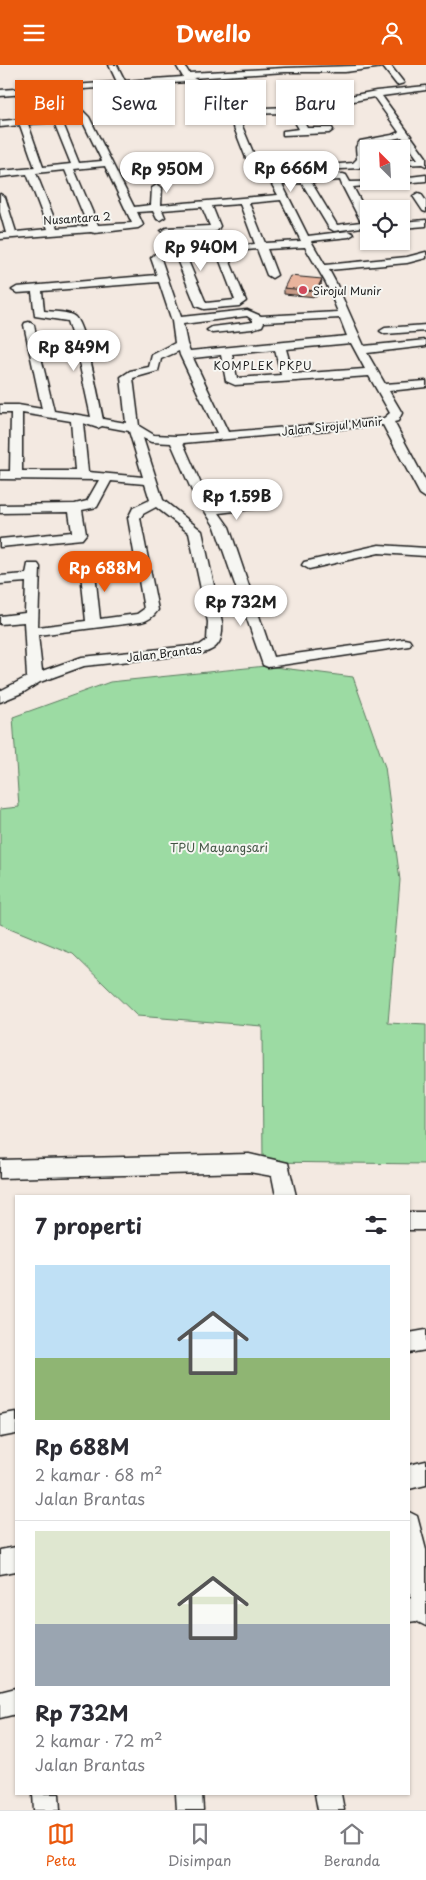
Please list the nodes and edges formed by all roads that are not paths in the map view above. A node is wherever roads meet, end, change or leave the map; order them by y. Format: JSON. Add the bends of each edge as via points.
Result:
{"nodes":[{"id":1,"x":113,"y":65,"type":"edge"},
{"id":2,"x":180,"y":65,"type":"edge"},
{"id":3,"x":380,"y":65,"type":"edge"},
{"id":4,"x":386,"y":65,"type":"edge"},
{"id":5,"x":262,"y":68,"type":"edge"},
{"id":6,"x":187,"y":77,"type":"junction"},
{"id":7,"x":120,"y":80,"type":"edge"},
{"id":8,"x":159,"y":80,"type":"edge"},
{"id":9,"x":193,"y":80,"type":"edge"},
{"id":10,"x":400,"y":83,"type":"dead end"},
{"id":11,"x":426,"y":89,"type":"edge"},
{"id":12,"x":0,"y":93,"type":"edge"},
{"id":13,"x":15,"y":93,"type":"edge"},
{"id":14,"x":376,"y":94,"type":"junction"},
{"id":15,"x":15,"y":99,"type":"edge"},
{"id":16,"x":354,"y":100,"type":"edge"},
{"id":17,"x":0,"y":101,"type":"edge"},
{"id":18,"x":1,"y":112,"type":"edge"},
{"id":19,"x":85,"y":117,"type":"edge"},
{"id":20,"x":3,"y":124,"type":"edge"},
{"id":21,"x":24,"y":125,"type":"edge"},
{"id":22,"x":59,"y":125,"type":"edge"},
{"id":23,"x":237,"y":125,"type":"edge"},
{"id":24,"x":301,"y":125,"type":"edge"},
{"id":25,"x":329,"y":130,"type":"dead end"},
{"id":26,"x":304,"y":131,"type":"junction"},
{"id":27,"x":405,"y":132,"type":"junction"},
{"id":28,"x":286,"y":133,"type":"dead end"},
{"id":29,"x":0,"y":161,"type":"edge"},
{"id":30,"x":410,"y":162,"type":"edge"},
{"id":31,"x":425,"y":162,"type":"edge"},
{"id":32,"x":108,"y":163,"type":"junction"},
{"id":33,"x":360,"y":166,"type":"edge"},
{"id":34,"x":72,"y":167,"type":"junction"},
{"id":35,"x":356,"y":167,"type":"junction"},
{"id":36,"x":318,"y":169,"type":"dead end"},
{"id":37,"x":36,"y":170,"type":"junction"},
{"id":38,"x":2,"y":174,"type":"edge"},
{"id":39,"x":275,"y":175,"type":"junction"},
{"id":40,"x":360,"y":177,"type":"edge"},
{"id":41,"x":426,"y":179,"type":"edge"},
{"id":42,"x":305,"y":180,"type":"junction"},
{"id":43,"x":410,"y":180,"type":"edge"},
{"id":44,"x":345,"y":181,"type":"junction"},
{"id":45,"x":360,"y":181,"type":"edge"},
{"id":46,"x":157,"y":188,"type":"dead end"},
{"id":47,"x":418,"y":196,"type":"dead end"},
{"id":48,"x":0,"y":197,"type":"edge"},
{"id":49,"x":286,"y":197,"type":"junction"},
{"id":50,"x":244,"y":201,"type":"junction"},
{"id":51,"x":206,"y":204,"type":"junction"},
{"id":52,"x":156,"y":207,"type":"junction"},
{"id":53,"x":426,"y":209,"type":"edge"},
{"id":54,"x":130,"y":210,"type":"junction"},
{"id":55,"x":426,"y":223,"type":"edge"},
{"id":56,"x":410,"y":224,"type":"edge"},
{"id":57,"x":95,"y":229,"type":"junction"},
{"id":58,"x":166,"y":231,"type":"junction"},
{"id":59,"x":54,"y":232,"type":"junction"},
{"id":60,"x":360,"y":233,"type":"edge"},
{"id":61,"x":12,"y":235,"type":"junction"},
{"id":62,"x":0,"y":236,"type":"edge"},
{"id":63,"x":306,"y":242,"type":"junction"},
{"id":64,"x":167,"y":245,"type":"dead end"},
{"id":65,"x":262,"y":246,"type":"junction"},
{"id":66,"x":220,"y":249,"type":"junction"},
{"id":67,"x":180,"y":253,"type":"junction"},
{"id":68,"x":426,"y":255,"type":"edge"},
{"id":69,"x":322,"y":268,"type":"junction"},
{"id":70,"x":272,"y":275,"type":"dead end"},
{"id":71,"x":164,"y":278,"type":"junction"},
{"id":72,"x":37,"y":289,"type":"junction"},
{"id":73,"x":17,"y":290,"type":"dead end"},
{"id":74,"x":52,"y":301,"type":"junction"},
{"id":75,"x":343,"y":315,"type":"junction"},
{"id":76,"x":259,"y":319,"type":"junction"},
{"id":77,"x":177,"y":321,"type":"junction"},
{"id":78,"x":30,"y":325,"type":"dead end"},
{"id":79,"x":426,"y":328,"type":"edge"},
{"id":80,"x":212,"y":330,"type":"dead end"},
{"id":81,"x":385,"y":331,"type":"dead end"},
{"id":82,"x":354,"y":339,"type":"junction"},
{"id":83,"x":426,"y":343,"type":"edge"},
{"id":84,"x":280,"y":347,"type":"junction"},
{"id":85,"x":183,"y":350,"type":"junction"},
{"id":86,"x":361,"y":350,"type":"junction"},
{"id":87,"x":226,"y":351,"type":"junction"},
{"id":88,"x":373,"y":372,"type":"junction"},
{"id":89,"x":288,"y":379,"type":"junction"},
{"id":90,"x":426,"y":384,"type":"edge"},
{"id":91,"x":383,"y":388,"type":"junction"},
{"id":92,"x":0,"y":409,"type":"edge"},
{"id":93,"x":18,"y":409,"type":"junction"},
{"id":94,"x":49,"y":415,"type":"junction"},
{"id":95,"x":77,"y":420,"type":"junction"},
{"id":96,"x":387,"y":421,"type":"junction"},
{"id":97,"x":98,"y":424,"type":"junction"},
{"id":98,"x":134,"y":428,"type":"junction"},
{"id":99,"x":224,"y":436,"type":"junction"},
{"id":100,"x":176,"y":440,"type":"junction"},
{"id":101,"x":420,"y":473,"type":"edge"},
{"id":102,"x":16,"y":474,"type":"junction"},
{"id":103,"x":0,"y":475,"type":"edge"},
{"id":104,"x":82,"y":475,"type":"junction"},
{"id":105,"x":106,"y":478,"type":"junction"},
{"id":106,"x":150,"y":481,"type":"junction"},
{"id":107,"x":426,"y":494,"type":"edge"},
{"id":108,"x":158,"y":502,"type":"junction"},
{"id":109,"x":259,"y":504,"type":"dead end"},
{"id":110,"x":75,"y":508,"type":"junction"},
{"id":111,"x":0,"y":509,"type":"edge"},
{"id":112,"x":212,"y":510,"type":"junction"},
{"id":113,"x":0,"y":543,"type":"edge"},
{"id":114,"x":426,"y":552,"type":"edge"},
{"id":115,"x":87,"y":564,"type":"dead end"},
{"id":116,"x":309,"y":565,"type":"dead end"},
{"id":117,"x":0,"y":580,"type":"edge"},
{"id":118,"x":32,"y":617,"type":"junction"},
{"id":119,"x":0,"y":620,"type":"edge"},
{"id":120,"x":94,"y":625,"type":"junction"},
{"id":121,"x":31,"y":632,"type":"junction"},
{"id":122,"x":404,"y":643,"type":"dead end"},
{"id":123,"x":35,"y":679,"type":"junction"},
{"id":124,"x":0,"y":697,"type":"edge"},
{"id":125,"x":0,"y":1169,"type":"edge"},
{"id":126,"x":286,"y":1195,"type":"edge"},
{"id":127,"x":410,"y":1221,"type":"edge"},
{"id":128,"x":426,"y":1221,"type":"edge"},
{"id":129,"x":426,"y":1340,"type":"edge"},
{"id":130,"x":410,"y":1343,"type":"edge"},
{"id":131,"x":15,"y":1423,"type":"edge"},
{"id":132,"x":0,"y":1426,"type":"edge"},
{"id":133,"x":426,"y":1473,"type":"edge"},
{"id":134,"x":410,"y":1477,"type":"edge"},
{"id":135,"x":410,"y":1532,"type":"edge"},
{"id":136,"x":15,"y":1559,"type":"edge"},
{"id":137,"x":0,"y":1562,"type":"edge"},
{"id":138,"x":420,"y":1610,"type":"edge"},
{"id":139,"x":15,"y":1701,"type":"edge"},
{"id":140,"x":0,"y":1705,"type":"edge"},
{"id":141,"x":46,"y":1795,"type":"edge"},
{"id":142,"x":189,"y":1795,"type":"edge"},
{"id":143,"x":328,"y":1795,"type":"edge"},
{"id":144,"x":47,"y":1810,"type":"edge"},
{"id":145,"x":190,"y":1810,"type":"edge"},
{"id":146,"x":331,"y":1810,"type":"edge"}],
"edges":[{"from":1,"to":7,"type":"street"},
{"from":2,"to":6,"type":"street"},
{"from":3,"to":5,"type":"street","via":[[345,70]]},
{"from":4,"to":10,"type":"street"},
{"from":5,"to":6,"type":"street"},
{"from":6,"to":8,"type":"street"},
{"from":6,"to":9,"type":"street","name":"Jalan Sirojul Munir"},
{"from":11,"to":14,"type":"street"},
{"from":12,"to":13,"type":"street"},
{"from":14,"to":16,"type":"street"},
{"from":14,"to":27,"type":"street"},
{"from":15,"to":17,"type":"street"},
{"from":18,"to":20,"type":"street"},
{"from":19,"to":32,"type":"street"},
{"from":21,"to":37,"type":"street"},
{"from":22,"to":34,"type":"street"},
{"from":23,"to":39,"type":"street","name":"Jalan Sirojul Munir","via":[[251,158]]},
{"from":24,"to":26,"type":"street"},
{"from":25,"to":26,"type":"street"},
{"from":26,"to":28,"type":"street"},
{"from":27,"to":31,"type":"street"},
{"from":27,"to":35,"type":"street","via":[[363,143],[360,147],[362,160]]},
{"from":29,"to":38,"type":"street"},
{"from":30,"to":31,"type":"street"},
{"from":32,"to":34,"type":"street"},
{"from":32,"to":54,"type":"street"},
{"from":33,"to":35,"type":"street"},
{"from":34,"to":37,"type":"street"},
{"from":34,"to":57,"type":"street"},
{"from":35,"to":36,"type":"street"},
{"from":37,"to":38,"type":"street"},
{"from":37,"to":59,"type":"street"},
{"from":39,"to":42,"type":"street"},
{"from":39,"to":49,"type":"street","name":"Jalan Sirojul Munir"},
{"from":40,"to":44,"type":"street"},
{"from":41,"to":43,"type":"street"},
{"from":42,"to":44,"type":"street"},
{"from":42,"to":44,"type":"street","via":[[332,227],[337,229],[367,223]]},
{"from":44,"to":45,"type":"street"},
{"from":46,"to":52,"type":"street"},
{"from":47,"to":53,"type":"street"},
{"from":48,"to":61,"type":"street"},
{"from":49,"to":50,"type":"street"},
{"from":49,"to":63,"type":"street","name":"Jalan Sirojul Munir"},
{"from":50,"to":51,"type":"street"},
{"from":50,"to":65,"type":"street"},
{"from":51,"to":52,"type":"street"},
{"from":51,"to":58,"type":"street","via":[[214,229]]},
{"from":52,"to":54,"type":"street"},
{"from":52,"to":58,"type":"street"},
{"from":54,"to":57,"type":"street","name":"Nusantara 2","via":[[137,226]]},
{"from":55,"to":56,"type":"street"},
{"from":57,"to":59,"type":"street","name":"Nusantara 2"},
{"from":58,"to":64,"type":"street"},
{"from":59,"to":61,"type":"street","name":"Nusantara 2"},
{"from":60,"to":63,"type":"street"},
{"from":61,"to":62,"type":"street","name":"Nusantara 2"},
{"from":63,"to":65,"type":"street"},
{"from":63,"to":69,"type":"street","name":"Jalan Sirojul Munir"},
{"from":65,"to":66,"type":"street"},
{"from":65,"to":70,"type":"street"},
{"from":66,"to":67,"type":"street"},
{"from":66,"to":67,"type":"street","via":[[241,301],[239,303],[202,305]]},
{"from":67,"to":71,"type":"street","via":[[156,258]]},
{"from":68,"to":69,"type":"street","via":[[407,260]]},
{"from":69,"to":75,"type":"street","name":"Jalan Sirojul Munir"},
{"from":71,"to":74,"type":"street"},
{"from":71,"to":77,"type":"street"},
{"from":72,"to":73,"type":"street"},
{"from":72,"to":74,"type":"street"},
{"from":72,"to":74,"type":"street","via":[[40,314]]},
{"from":74,"to":97,"type":"street","via":[[72,319],[82,348]]},
{"from":75,"to":76,"type":"street"},
{"from":75,"to":82,"type":"street","name":"Jalan Sirojul Munir"},
{"from":76,"to":77,"type":"street","via":[[247,313]]},
{"from":76,"to":80,"type":"street","via":[[258,324],[252,326]]},
{"from":77,"to":85,"type":"street"},
{"from":78,"to":94,"type":"street"},
{"from":79,"to":81,"type":"street"},
{"from":82,"to":84,"type":"street"},
{"from":82,"to":86,"type":"street","name":"Jalan Sirojul Munir"},
{"from":83,"to":86,"type":"street"},
{"from":84,"to":87,"type":"street"},
{"from":84,"to":89,"type":"street"},
{"from":85,"to":87,"type":"street"},
{"from":85,"to":98,"type":"street","via":[[177,348],[156,357],[154,369],[127,377]]},
{"from":85,"to":99,"type":"street"},
{"from":86,"to":88,"type":"street","name":"Jalan Sirojul Munir"},
{"from":87,"to":89,"type":"street","via":[[235,383]]},
{"from":88,"to":89,"type":"street"},
{"from":88,"to":91,"type":"street","name":"Jalan Sirojul Munir"},
{"from":90,"to":91,"type":"street"},
{"from":91,"to":96,"type":"street","name":"Jalan Sirojul Munir","via":[[396,413]]},
{"from":92,"to":93,"type":"street","name":"Jalan Sirojul Munir"},
{"from":93,"to":94,"type":"street","name":"Jalan Sirojul Munir"},
{"from":93,"to":102,"type":"street","via":[[15,416]]},
{"from":94,"to":95,"type":"street","name":"Jalan Sirojul Munir"},
{"from":95,"to":97,"type":"street","name":"Jalan Sirojul Munir"},
{"from":95,"to":104,"type":"street"},
{"from":96,"to":99,"type":"street","name":"Jalan Sirojul Munir"},
{"from":96,"to":101,"type":"street"},
{"from":97,"to":98,"type":"street","name":"Jalan Sirojul Munir"},
{"from":98,"to":100,"type":"street","name":"Jalan Sirojul Munir","via":[[151,438]]},
{"from":98,"to":106,"type":"street"},
{"from":99,"to":100,"type":"street","name":"Jalan Sirojul Munir"},
{"from":100,"to":112,"type":"street","via":[[194,482]]},
{"from":101,"to":107,"type":"street"},
{"from":102,"to":103,"type":"street"},
{"from":102,"to":104,"type":"street"},
{"from":104,"to":105,"type":"street"},
{"from":105,"to":106,"type":"street"},
{"from":105,"to":110,"type":"street","via":[[92,504]]},
{"from":106,"to":108,"type":"street"},
{"from":108,"to":120,"type":"street","via":[[138,511],[134,518],[151,611],[141,618]]},
{"from":108,"to":123,"type":"street","name":"Jalan Brantas","via":[[195,531],[215,622],[214,642],[203,649],[82,662]]},
{"from":109,"to":112,"type":"street"},
{"from":110,"to":111,"type":"street"},
{"from":110,"to":113,"type":"street","via":[[77,537]]},
{"from":112,"to":122,"type":"street","via":[[222,527],[268,662]]},
{"from":114,"to":116,"type":"street","via":[[379,549]]},
{"from":115,"to":120,"type":"street"},
{"from":117,"to":118,"type":"street","via":[[32,572]]},
{"from":118,"to":119,"type":"street"},
{"from":118,"to":121,"type":"street"},
{"from":120,"to":121,"type":"street"},
{"from":121,"to":123,"type":"street"},
{"from":123,"to":124,"type":"street","name":"Jalan Brantas"},
{"from":125,"to":126,"type":"street","via":[[249,1163],[281,1169]]},
{"from":127,"to":128,"type":"street"},
{"from":129,"to":130,"type":"street"},
{"from":131,"to":132,"type":"street"},
{"from":133,"to":134,"type":"street"},
{"from":135,"to":138,"type":"street"},
{"from":136,"to":137,"type":"street"},
{"from":139,"to":140,"type":"street"},
{"from":141,"to":144,"type":"street"},
{"from":142,"to":145,"type":"street"},
{"from":143,"to":146,"type":"street"}]}
